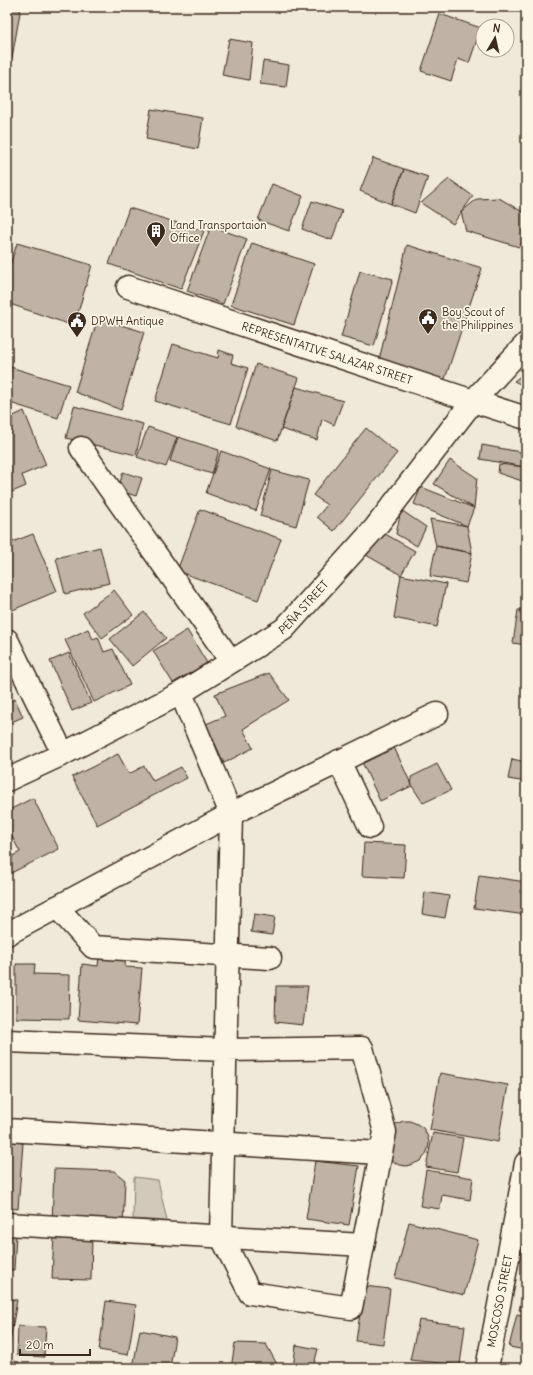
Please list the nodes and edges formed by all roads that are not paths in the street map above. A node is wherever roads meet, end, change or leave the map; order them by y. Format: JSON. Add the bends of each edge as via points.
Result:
{"nodes":[{"id":1,"x":128,"y":287,"type":"dead end"},
{"id":2,"x":526,"y":344,"type":"edge"},
{"id":3,"x":473,"y":401,"type":"junction"},
{"id":4,"x":526,"y":418,"type":"edge"},
{"id":5,"x":81,"y":448,"type":"dead end"},
{"id":6,"x":7,"y":640,"type":"edge"},
{"id":7,"x":231,"y":661,"type":"junction"},
{"id":8,"x":181,"y":693,"type":"junction"},
{"id":9,"x":437,"y":714,"type":"dead end"},
{"id":10,"x":63,"y":754,"type":"junction"},
{"id":11,"x":339,"y":762,"type":"junction"},
{"id":12,"x":7,"y":780,"type":"edge"},
{"id":13,"x":231,"y":814,"type":"junction"},
{"id":14,"x":370,"y":827,"type":"dead end"},
{"id":15,"x":57,"y":907,"type":"junction"},
{"id":16,"x":7,"y":934,"type":"edge"},
{"id":17,"x":228,"y":955,"type":"junction"},
{"id":18,"x":270,"y":958,"type":"dead end"},
{"id":19,"x":7,"y":1041,"type":"edge"},
{"id":20,"x":226,"y":1050,"type":"junction"},
{"id":21,"x":7,"y":1130,"type":"edge"},
{"id":22,"x":223,"y":1143,"type":"junction"},
{"id":23,"x":380,"y":1153,"type":"junction"},
{"id":24,"x":526,"y":1163,"type":"edge"},
{"id":25,"x":7,"y":1224,"type":"edge"},
{"id":26,"x":221,"y":1236,"type":"junction"},
{"id":27,"x":363,"y":1245,"type":"junction"},
{"id":28,"x":487,"y":1368,"type":"edge"}],
"edges":[{"from":1,"to":3,"type":"street","name":"REPRESENTATIVE SALAZAR STREET"},
{"from":2,"to":3,"type":"street","name":"PEÑA STREET"},
{"from":3,"to":4,"type":"street","name":"REPRESENTATIVE SALAZAR STREET"},
{"from":3,"to":7,"type":"street","name":"PEÑA STREET","via":[[375,528],[284,629]]},
{"from":5,"to":7,"type":"street"},
{"from":6,"to":10,"type":"street"},
{"from":7,"to":8,"type":"street","name":"PEÑA STREET"},
{"from":8,"to":10,"type":"street","name":"PEÑA STREET"},
{"from":8,"to":13,"type":"street"},
{"from":9,"to":11,"type":"street"},
{"from":10,"to":12,"type":"street","name":"PEÑA STREET"},
{"from":11,"to":13,"type":"street"},
{"from":11,"to":14,"type":"street"},
{"from":13,"to":15,"type":"street"},
{"from":13,"to":17,"type":"street"},
{"from":15,"to":16,"type":"street"},
{"from":15,"to":17,"type":"street","via":[[93,946]]},
{"from":17,"to":18,"type":"street"},
{"from":17,"to":20,"type":"street"},
{"from":19,"to":20,"type":"street"},
{"from":20,"to":22,"type":"street"},
{"from":20,"to":23,"type":"street","via":[[362,1048],[385,1132]]},
{"from":21,"to":22,"type":"street"},
{"from":22,"to":23,"type":"street"},
{"from":22,"to":26,"type":"street"},
{"from":23,"to":27,"type":"street"},
{"from":24,"to":28,"type":"street","name":"MOSCOSO STREET"},
{"from":25,"to":26,"type":"street"},
{"from":26,"to":27,"type":"street"},
{"from":26,"to":27,"type":"street","via":[[250,1293],[351,1308]]}]}
